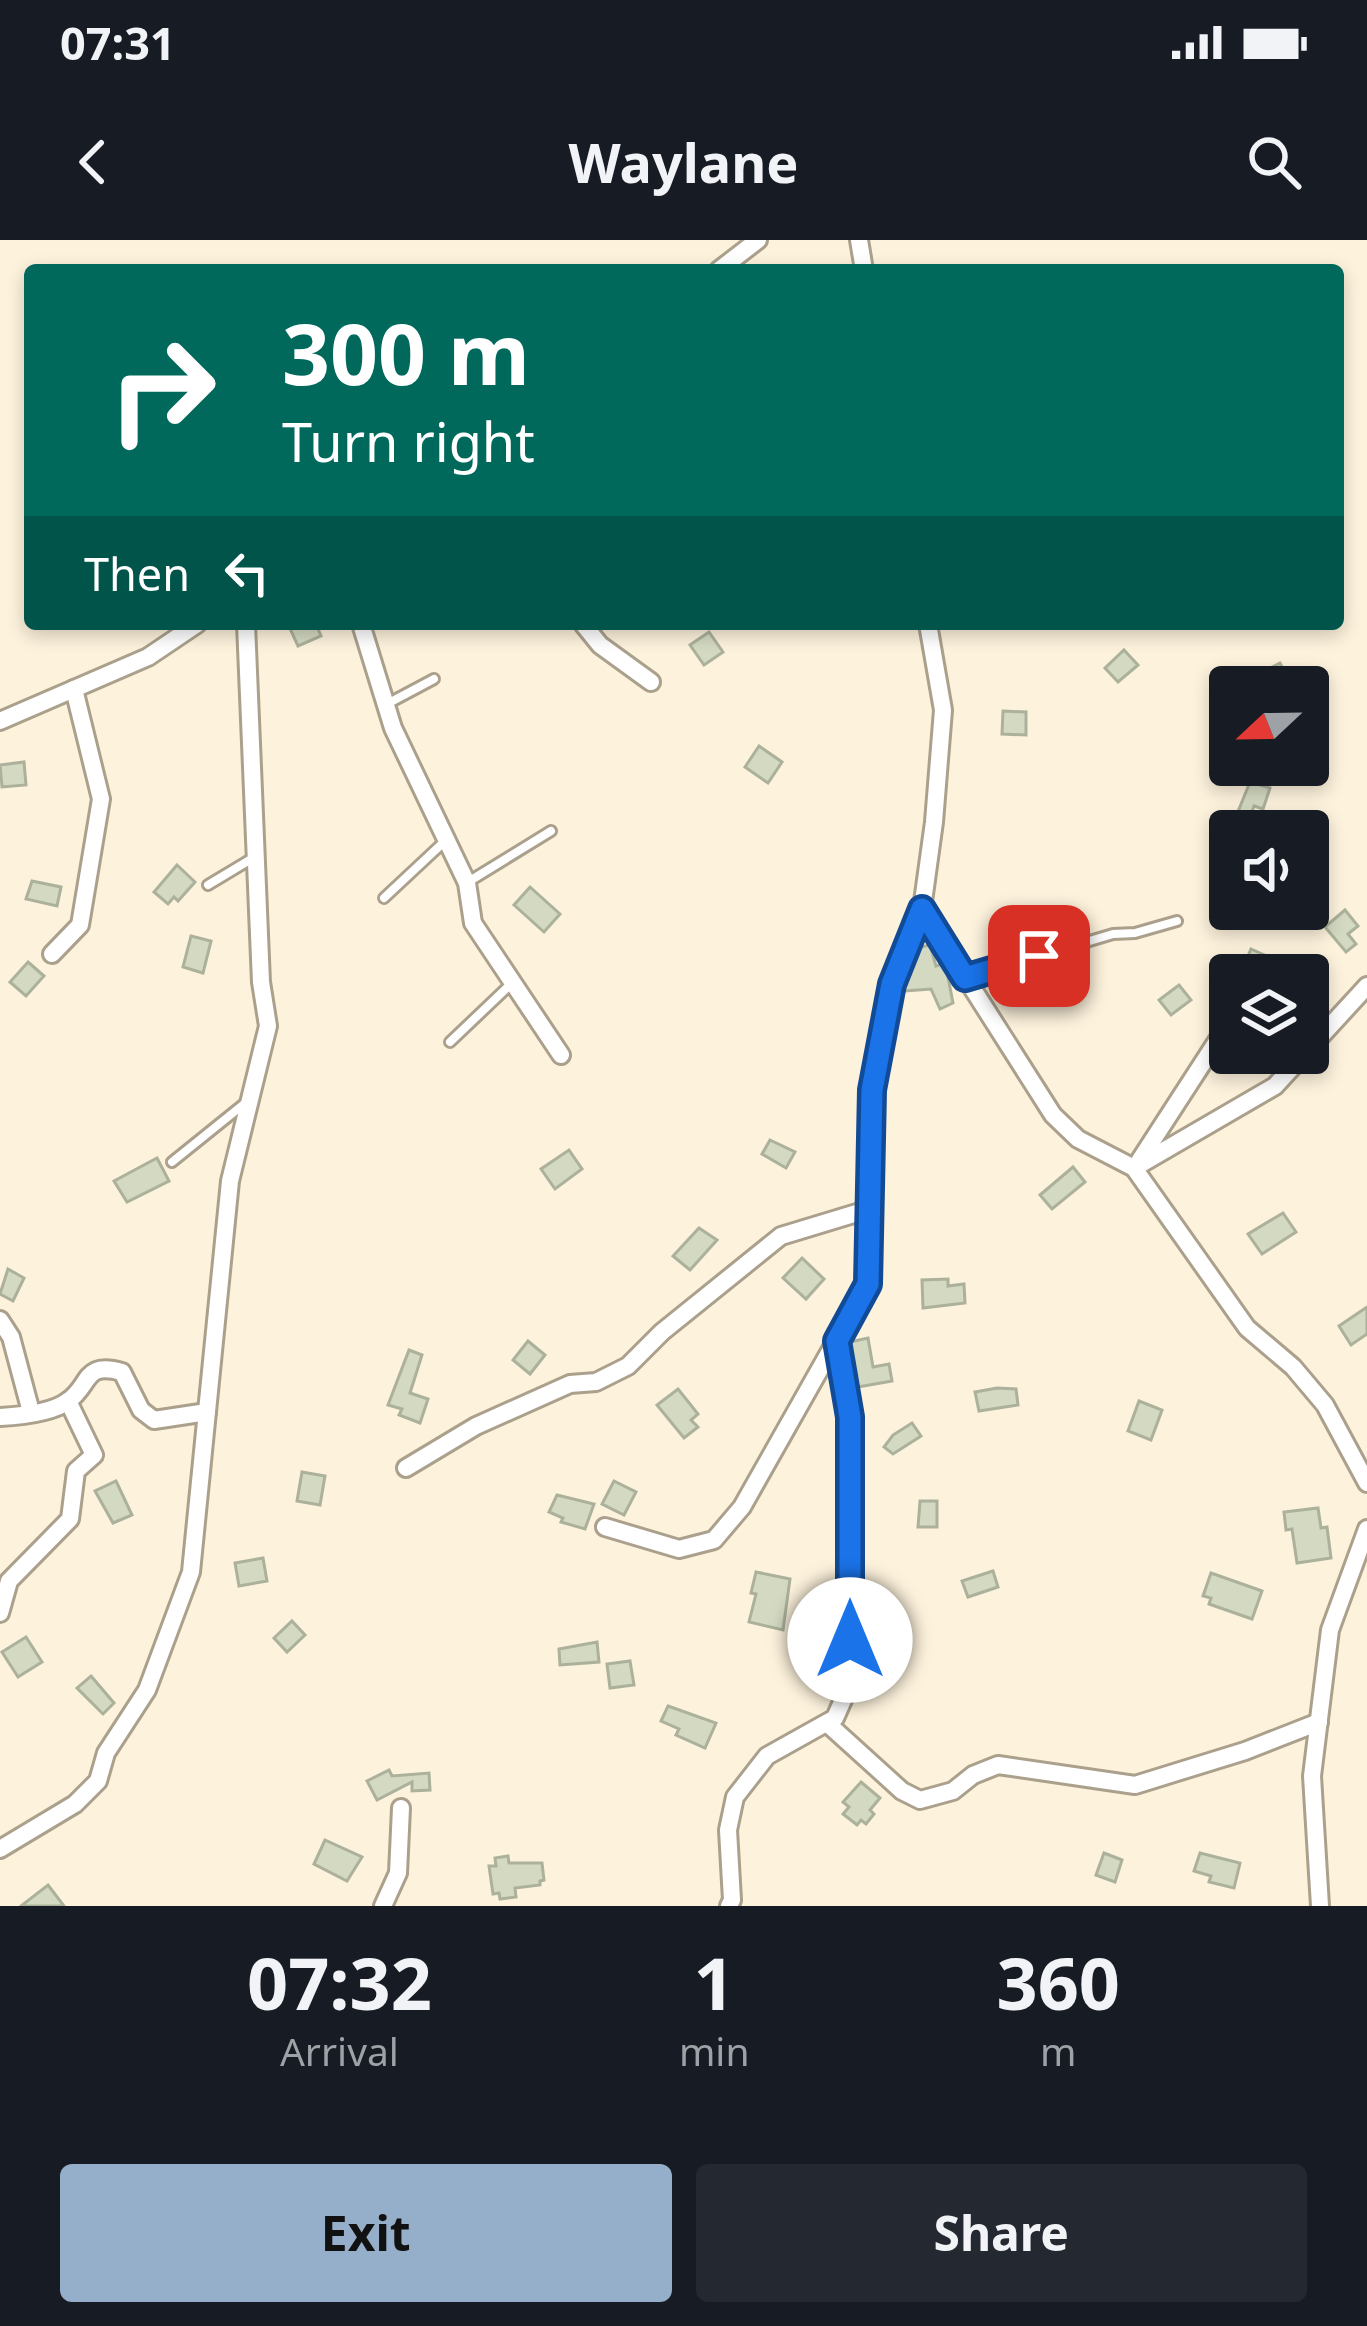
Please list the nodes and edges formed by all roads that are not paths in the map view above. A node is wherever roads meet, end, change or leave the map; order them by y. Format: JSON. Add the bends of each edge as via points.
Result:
{"nodes":[{"id":1,"x":758,"y":240,"type":"edge"},
{"id":2,"x":726,"y":264,"type":"edge"},
{"id":3,"x":188,"y":630,"type":"edge"},
{"id":4,"x":246,"y":630,"type":"edge"},
{"id":5,"x":363,"y":630,"type":"edge"},
{"id":6,"x":588,"y":630,"type":"edge"},
{"id":7,"x":929,"y":630,"type":"edge"},
{"id":8,"x":434,"y":679,"type":"dead end"},
{"id":9,"x":651,"y":682,"type":"dead end"},
{"id":10,"x":74,"y":689,"type":"junction"},
{"id":11,"x":386,"y":705,"type":"junction"},
{"id":12,"x":0,"y":721,"type":"edge"},
{"id":13,"x":551,"y":831,"type":"dead end"},
{"id":14,"x":446,"y":840,"type":"junction"},
{"id":15,"x":256,"y":856,"type":"junction"},
{"id":16,"x":467,"y":883,"type":"junction"},
{"id":17,"x":208,"y":885,"type":"dead end"},
{"id":18,"x":384,"y":898,"type":"dead end"},
{"id":19,"x":922,"y":909,"type":"junction"},
{"id":20,"x":1178,"y":921,"type":"dead end"},
{"id":21,"x":52,"y":954,"type":"dead end"},
{"id":22,"x":965,"y":978,"type":"junction"},
{"id":23,"x":513,"y":982,"type":"junction"},
{"id":24,"x":1367,"y":986,"type":"edge"},
{"id":25,"x":450,"y":1042,"type":"dead end"},
{"id":26,"x":1209,"y":1053,"type":"edge"},
{"id":27,"x":561,"y":1055,"type":"dead end"},
{"id":28,"x":250,"y":1099,"type":"junction"},
{"id":29,"x":172,"y":1162,"type":"dead end"},
{"id":30,"x":1134,"y":1168,"type":"junction"},
{"id":31,"x":871,"y":1209,"type":"junction"},
{"id":32,"x":0,"y":1320,"type":"edge"},
{"id":33,"x":837,"y":1341,"type":"junction"},
{"id":34,"x":68,"y":1401,"type":"junction"},
{"id":35,"x":31,"y":1412,"type":"junction"},
{"id":36,"x":206,"y":1412,"type":"junction"},
{"id":37,"x":0,"y":1417,"type":"edge"},
{"id":38,"x":406,"y":1468,"type":"dead end"},
{"id":39,"x":1367,"y":1483,"type":"edge"},
{"id":40,"x":605,"y":1527,"type":"dead end"},
{"id":41,"x":1367,"y":1529,"type":"edge"},
{"id":42,"x":0,"y":1613,"type":"edge"},
{"id":43,"x":1319,"y":1722,"type":"junction"},
{"id":44,"x":828,"y":1724,"type":"junction"},
{"id":45,"x":401,"y":1808,"type":"dead end"},
{"id":46,"x":0,"y":1849,"type":"edge"},
{"id":47,"x":383,"y":1906,"type":"edge"},
{"id":48,"x":729,"y":1906,"type":"edge"},
{"id":49,"x":1320,"y":1906,"type":"edge"}],
"edges":[{"from":1,"to":2,"type":"street"},
{"from":3,"to":10,"type":"street"},
{"from":4,"to":15,"type":"street"},
{"from":5,"to":11,"type":"street"},
{"from":6,"to":9,"type":"street"},
{"from":7,"to":19,"type":"street","via":[[944,710]]},
{"from":8,"to":11,"type":"lane"},
{"from":10,"to":12,"type":"street"},
{"from":10,"to":21,"type":"street","via":[[100,799],[80,925]]},
{"from":11,"to":14,"type":"street"},
{"from":13,"to":16,"type":"lane"},
{"from":14,"to":16,"type":"street"},
{"from":14,"to":18,"type":"lane"},
{"from":15,"to":17,"type":"lane"},
{"from":15,"to":28,"type":"street","via":[[268,1026]]},
{"from":16,"to":23,"type":"street","via":[[473,923]]},
{"from":19,"to":22,"type":"street"},
{"from":19,"to":31,"type":"street","via":[[892,984],[872,1090]]},
{"from":20,"to":22,"type":"lane"},
{"from":22,"to":30,"type":"street","via":[[1053,1115],[1078,1139]]},
{"from":23,"to":25,"type":"lane"},
{"from":23,"to":27,"type":"street"},
{"from":24,"to":30,"type":"street","via":[[1275,1086]]},
{"from":26,"to":30,"type":"street"},
{"from":28,"to":29,"type":"lane"},
{"from":28,"to":36,"type":"street","via":[[230,1180]]},
{"from":30,"to":39,"type":"street","via":[[1247,1328],[1325,1405]]},
{"from":31,"to":33,"type":"street","via":[[868,1284]]},
{"from":31,"to":38,"type":"street","via":[[781,1236],[628,1366],[476,1426]]},
{"from":32,"to":35,"type":"street"},
{"from":33,"to":40,"type":"street","via":[[742,1508],[714,1540],[680,1549]]},
{"from":33,"to":44,"type":"street","via":[[850,1417],[850,1684]]},
{"from":34,"to":35,"type":"street"},
{"from":34,"to":36,"type":"street","via":[[86,1376],[106,1367],[122,1372],[154,1420]]},
{"from":34,"to":42,"type":"street","via":[[94,1455],[76,1471],[70,1519],[9,1581]]},
{"from":35,"to":37,"type":"street"},
{"from":36,"to":46,"type":"street","via":[[191,1572],[147,1690],[106,1753],[98,1781]]},
{"from":41,"to":43,"type":"street","via":[[1330,1630]]},
{"from":43,"to":44,"type":"street","via":[[1135,1785],[998,1766],[920,1800]]},
{"from":43,"to":49,"type":"street","via":[[1312,1776]]},
{"from":44,"to":48,"type":"street","via":[[767,1756],[735,1797]]},
{"from":45,"to":47,"type":"street","via":[[398,1873]]}]}
